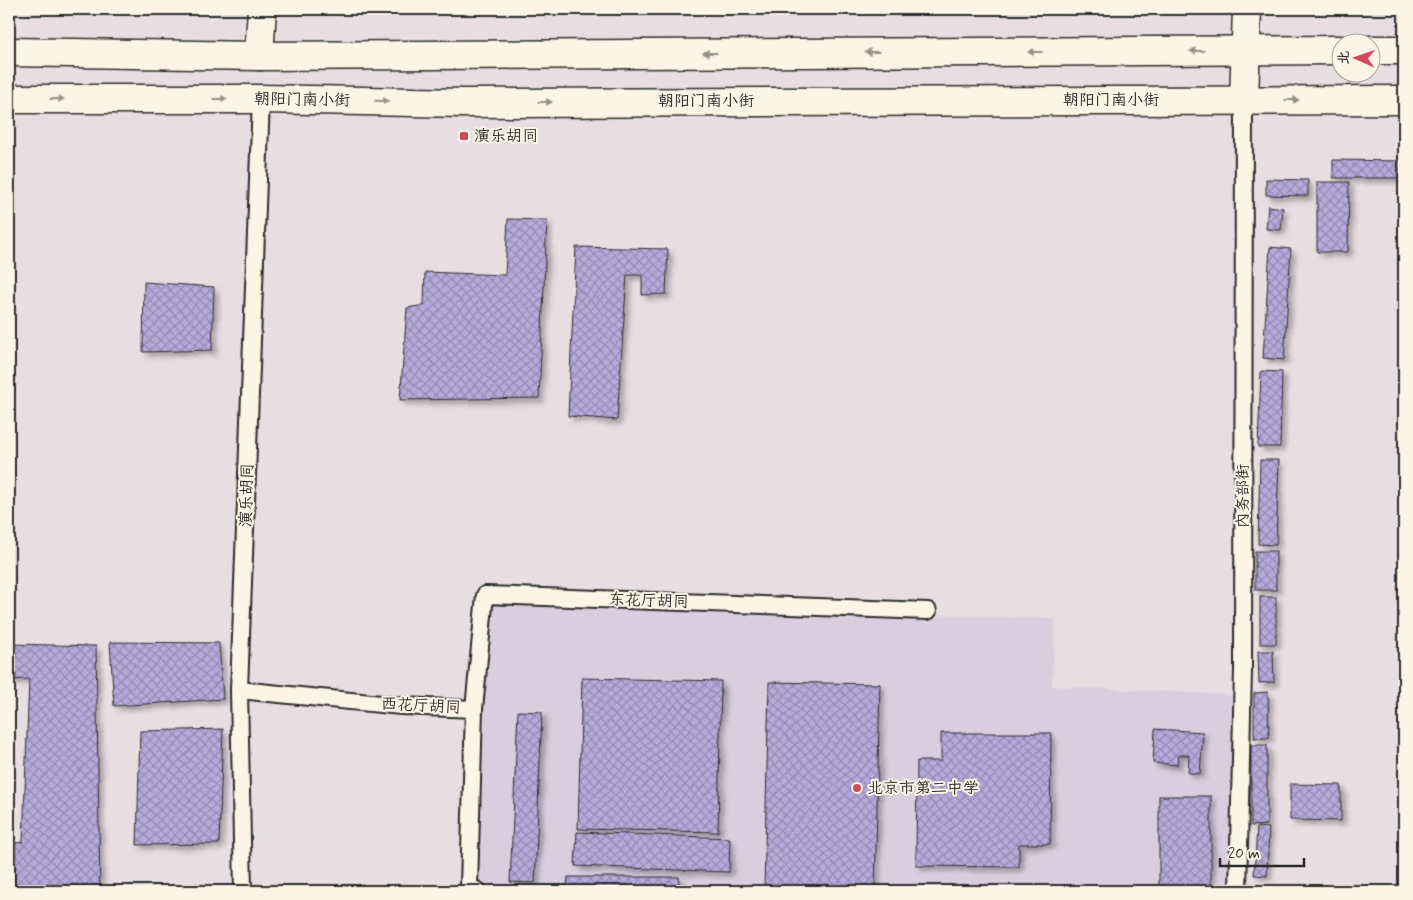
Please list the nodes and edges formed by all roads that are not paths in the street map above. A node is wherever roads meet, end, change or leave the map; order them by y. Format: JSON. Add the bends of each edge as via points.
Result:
{"nodes":[{"id":1,"x":262,"y":9,"type":"edge"},
{"id":2,"x":1247,"y":9,"type":"edge"},
{"id":3,"x":1330,"y":50,"type":"edge"},
{"id":4,"x":1380,"y":50,"type":"edge"},
{"id":5,"x":1404,"y":50,"type":"edge"},
{"id":6,"x":1246,"y":51,"type":"junction"},
{"id":7,"x":9,"y":52,"type":"edge"},
{"id":8,"x":259,"y":56,"type":"junction"},
{"id":9,"x":9,"y":99,"type":"edge"},
{"id":10,"x":261,"y":99,"type":"junction"},
{"id":11,"x":1244,"y":100,"type":"junction"},
{"id":12,"x":1404,"y":100,"type":"edge"},
{"id":13,"x":928,"y":611,"type":"dead end"},
{"id":14,"x":239,"y":690,"type":"junction"},
{"id":15,"x":474,"y":709,"type":"junction"},
{"id":16,"x":243,"y":891,"type":"edge"},
{"id":17,"x":478,"y":891,"type":"edge"},
{"id":18,"x":1238,"y":891,"type":"edge"}],
"edges":[{"from":1,"to":8,"type":"main road"},
{"from":2,"to":6,"type":"main road"},
{"from":3,"to":6,"type":"main road"},
{"from":4,"to":5,"type":"main road"},
{"from":6,"to":8,"type":"main road","one_way":true},
{"from":6,"to":11,"type":"main road"},
{"from":7,"to":8,"type":"main road"},
{"from":9,"to":10,"type":"main road","name":"朝阳门南小街","one_way":true},
{"from":10,"to":11,"type":"main road","name":"朝阳门南小街","one_way":true,"via":[[464,103]]},
{"from":10,"to":14,"type":"lane","name":"演乐胡同"},
{"from":11,"to":12,"type":"main road","name":"朝阳门南小街","one_way":true},
{"from":11,"to":18,"type":"lane","name":"内务部街","via":[[1243,670]]},
{"from":13,"to":15,"type":"lane","name":"东花厅胡同","via":[[485,595]]},
{"from":14,"to":15,"type":"lane","name":"西花厅胡同","via":[[401,706]]},
{"from":14,"to":16,"type":"lane","name":"演乐胡同"},
{"from":15,"to":17,"type":"lane","name":"西花厅胡同","via":[[469,887]]}]}
